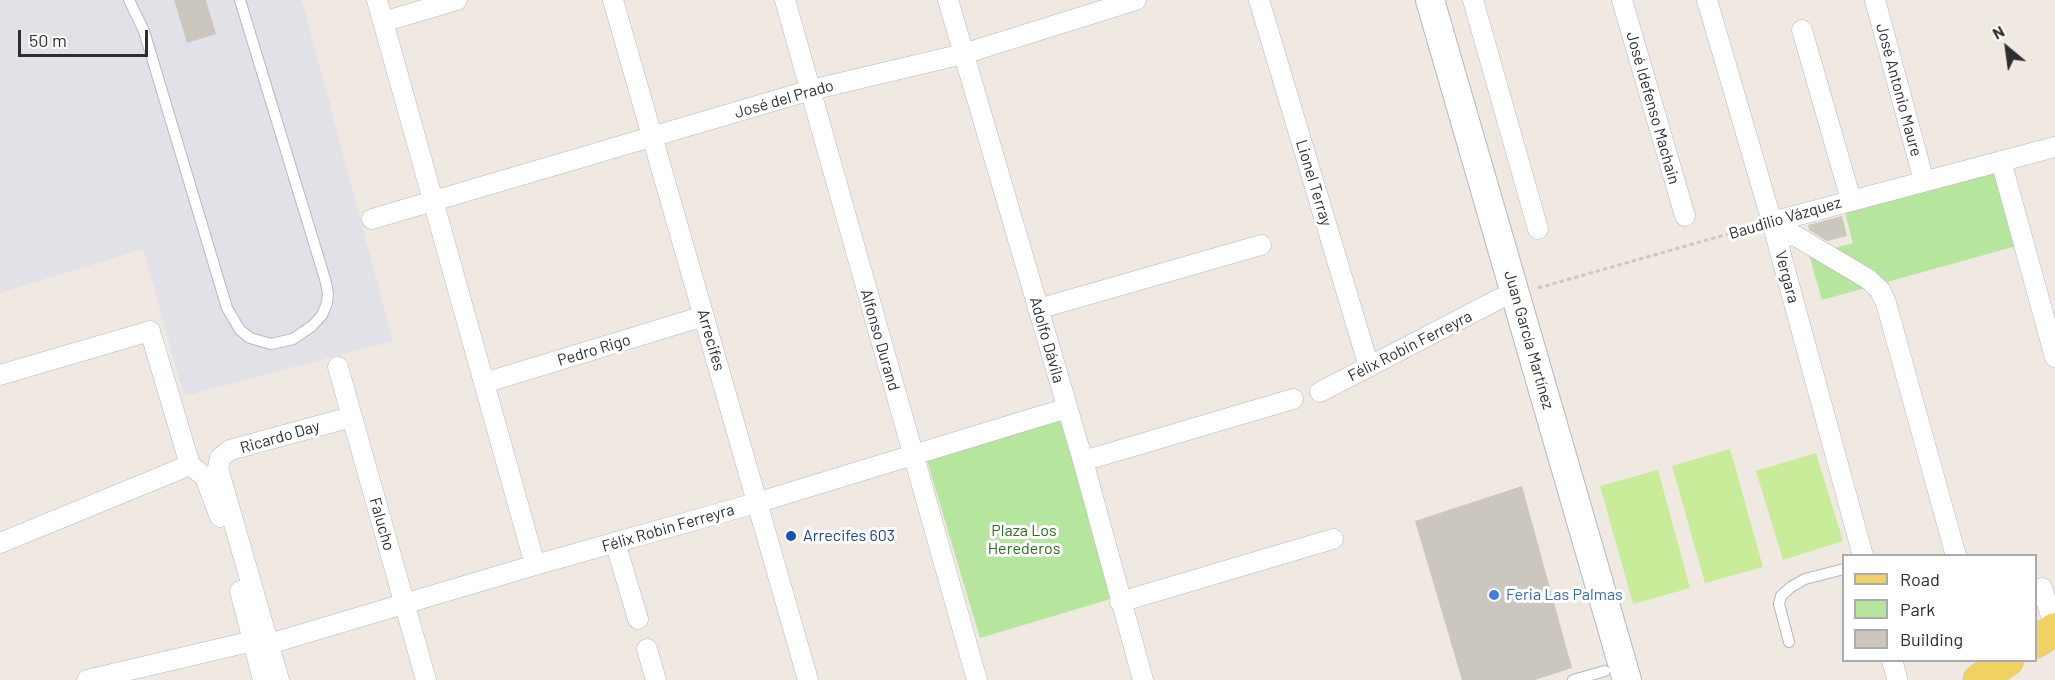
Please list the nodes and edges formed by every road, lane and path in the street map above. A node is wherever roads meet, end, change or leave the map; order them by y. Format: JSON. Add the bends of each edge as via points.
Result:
{"nodes":[{"id":1,"x":129,"y":0,"type":"edge"},
{"id":2,"x":240,"y":0,"type":"edge"},
{"id":3,"x":377,"y":0,"type":"edge"},
{"id":4,"x":457,"y":0,"type":"edge"},
{"id":5,"x":614,"y":0,"type":"edge"},
{"id":6,"x":785,"y":0,"type":"edge"},
{"id":7,"x":948,"y":0,"type":"edge"},
{"id":8,"x":1136,"y":0,"type":"edge"},
{"id":9,"x":1259,"y":0,"type":"edge"},
{"id":10,"x":1414,"y":0,"type":"edge"},
{"id":11,"x":1430,"y":0,"type":"edge"},
{"id":12,"x":1473,"y":0,"type":"edge"},
{"id":13,"x":1622,"y":0,"type":"edge"},
{"id":14,"x":1707,"y":0,"type":"edge"},
{"id":15,"x":1875,"y":0,"type":"edge"},
{"id":16,"x":383,"y":22,"type":"junction"},
{"id":17,"x":1802,"y":30,"type":"dead end"},
{"id":18,"x":963,"y":54,"type":"junction"},
{"id":19,"x":811,"y":90,"type":"junction"},
{"id":20,"x":653,"y":137,"type":"junction"},
{"id":21,"x":2055,"y":147,"type":"edge"},
{"id":22,"x":2001,"y":161,"type":"junction"},
{"id":23,"x":1924,"y":181,"type":"junction"},
{"id":24,"x":1851,"y":200,"type":"junction"},
{"id":25,"x":434,"y":202,"type":"junction"},
{"id":26,"x":1685,"y":216,"type":"dead end"},
{"id":27,"x":372,"y":219,"type":"dead end"},
{"id":28,"x":1538,"y":229,"type":"dead end"},
{"id":29,"x":1774,"y":231,"type":"junction"},
{"id":30,"x":1261,"y":245,"type":"dead end"},
{"id":31,"x":1507,"y":297,"type":"junction"},
{"id":32,"x":1038,"y":309,"type":"junction"},
{"id":33,"x":704,"y":316,"type":"junction"},
{"id":34,"x":2055,"y":357,"type":"edge"},
{"id":35,"x":1369,"y":367,"type":"junction"},
{"id":36,"x":338,"y":368,"type":"dead end"},
{"id":37,"x":0,"y":375,"type":"edge"},
{"id":38,"x":484,"y":383,"type":"junction"},
{"id":39,"x":1320,"y":392,"type":"dead end"},
{"id":40,"x":1293,"y":399,"type":"dead end"},
{"id":41,"x":1067,"y":408,"type":"junction"},
{"id":42,"x":351,"y":417,"type":"junction"},
{"id":43,"x":912,"y":455,"type":"junction"},
{"id":44,"x":1083,"y":461,"type":"junction"},
{"id":45,"x":190,"y":465,"type":"junction"},
{"id":46,"x":756,"y":503,"type":"junction"},
{"id":47,"x":1333,"y":539,"type":"dead end"},
{"id":48,"x":615,"y":542,"type":"junction"},
{"id":49,"x":0,"y":543,"type":"edge"},
{"id":50,"x":1863,"y":554,"type":"edge"},
{"id":51,"x":1956,"y":554,"type":"edge"},
{"id":52,"x":535,"y":565,"type":"junction"},
{"id":53,"x":1842,"y":570,"type":"edge"},
{"id":54,"x":2042,"y":588,"type":"dead end"},
{"id":55,"x":1120,"y":602,"type":"junction"},
{"id":56,"x":405,"y":603,"type":"junction"},
{"id":57,"x":638,"y":619,"type":"dead end"},
{"id":58,"x":2055,"y":628,"type":"edge"},
{"id":59,"x":2037,"y":641,"type":"edge"},
{"id":60,"x":1790,"y":642,"type":"dead end"},
{"id":61,"x":261,"y":643,"type":"junction"},
{"id":62,"x":647,"y":649,"type":"dead end"},
{"id":63,"x":2005,"y":662,"type":"edge"},
{"id":64,"x":1613,"y":677,"type":"edge"},
{"id":65,"x":87,"y":680,"type":"edge"},
{"id":66,"x":263,"y":680,"type":"edge"},
{"id":67,"x":279,"y":680,"type":"edge"},
{"id":68,"x":426,"y":680,"type":"edge"},
{"id":69,"x":656,"y":680,"type":"edge"},
{"id":70,"x":808,"y":680,"type":"edge"},
{"id":71,"x":977,"y":680,"type":"edge"},
{"id":72,"x":1143,"y":680,"type":"edge"},
{"id":73,"x":1573,"y":680,"type":"edge"},
{"id":74,"x":1979,"y":680,"type":"edge"}],
"edges":[{"from":1,"to":2,"type":"lane","via":[[144,31],[226,308],[240,330],[250,338],[271,344],[293,339],[312,327],[322,315],[328,293]]},
{"from":3,"to":16,"type":"street"},
{"from":4,"to":16,"type":"street"},
{"from":5,"to":20,"type":"street","name":"Arrecifes"},
{"from":6,"to":19,"type":"street","name":"Alfonso Durand"},
{"from":7,"to":18,"type":"street","name":"Adolfo Dávila"},
{"from":8,"to":18,"type":"street","name":"José del Prado"},
{"from":9,"to":35,"type":"street","name":"Lionel Terray"},
{"from":10,"to":31,"type":"main road","name":"Juan García Martínez"},
{"from":11,"to":31,"type":"main road","name":"Juan García Martínez"},
{"from":12,"to":28,"type":"street"},
{"from":13,"to":26,"type":"street","name":"José Idefenso Machain"},
{"from":14,"to":29,"type":"street","name":"Vergara"},
{"from":15,"to":23,"type":"street","name":"José Antonio Maure"},
{"from":16,"to":25,"type":"street"},
{"from":17,"to":24,"type":"street"},
{"from":18,"to":19,"type":"street","name":"José del Prado"},
{"from":18,"to":32,"type":"street","name":"Adolfo Dávila"},
{"from":19,"to":20,"type":"street","name":"José del Prado"},
{"from":19,"to":43,"type":"street","name":"Alfonso Durand"},
{"from":20,"to":25,"type":"street","name":"José del Prado"},
{"from":20,"to":33,"type":"street","name":"Arrecifes"},
{"from":21,"to":22,"type":"street","name":"Baudilio Vázquez"},
{"from":22,"to":23,"type":"street","name":"Baudilio Vázquez"},
{"from":22,"to":34,"type":"street"},
{"from":23,"to":24,"type":"street","name":"Baudilio Vázquez"},
{"from":24,"to":29,"type":"street","name":"Baudilio Vázquez"},
{"from":25,"to":27,"type":"street","name":"José del Prado"},
{"from":25,"to":38,"type":"street"},
{"from":29,"to":31,"type":"path","name":"Baudilio Vázquez"},
{"from":29,"to":50,"type":"street","name":"Vergara"},
{"from":29,"to":51,"type":"street","via":[[1794,236],[1880,290]]},
{"from":30,"to":32,"type":"street"},
{"from":31,"to":35,"type":"street","name":"Félix Robin Ferreyra"},
{"from":31,"to":64,"type":"main road","name":"Juan García Martínez"},
{"from":32,"to":41,"type":"street","name":"Adolfo Dávila"},
{"from":33,"to":38,"type":"street","name":"Pedro Rigo"},
{"from":33,"to":46,"type":"street","name":"Arrecifes"},
{"from":35,"to":39,"type":"street","name":"Félix Robin Ferreyra"},
{"from":36,"to":42,"type":"street","name":"Falucho"},
{"from":37,"to":45,"type":"street","via":[[150,331]]},
{"from":38,"to":52,"type":"street"},
{"from":40,"to":44,"type":"street"},
{"from":41,"to":43,"type":"street","name":"Félix Robin Ferreyra"},
{"from":41,"to":44,"type":"street","name":"Adolfo Dávila"},
{"from":42,"to":56,"type":"street","name":"Falucho"},
{"from":42,"to":61,"type":"street","name":"Ricardo Day","via":[[230,450],[220,458],[218,468]]},
{"from":43,"to":46,"type":"street","name":"Félix Robin Ferreyra"},
{"from":43,"to":71,"type":"street","name":"Alfonso Durand"},
{"from":44,"to":55,"type":"street","name":"Adolfo Dávila"},
{"from":45,"to":49,"type":"street"},
{"from":45,"to":61,"type":"street","via":[[205,477]]},
{"from":46,"to":48,"type":"street","name":"Félix Robin Ferreyra"},
{"from":46,"to":70,"type":"street","name":"Arrecifes"},
{"from":47,"to":55,"type":"street"},
{"from":48,"to":52,"type":"street","name":"Félix Robin Ferreyra"},
{"from":48,"to":57,"type":"street"},
{"from":52,"to":56,"type":"street","name":"Félix Robin Ferreyra"},
{"from":53,"to":60,"type":"lane","via":[[1805,579],[1781,596],[1779,604]]},
{"from":54,"to":58,"type":"street"},
{"from":55,"to":72,"type":"street","name":"Adolfo Dávila"},
{"from":56,"to":61,"type":"street","name":"Félix Robin Ferreyra"},
{"from":56,"to":68,"type":"street","name":"Falucho"},
{"from":58,"to":59,"type":"main road"},
{"from":61,"to":65,"type":"street","name":"Félix Robin Ferreyra"},
{"from":61,"to":66,"type":"street"},
{"from":61,"to":67,"type":"street"},
{"from":62,"to":69,"type":"street"},
{"from":63,"to":74,"type":"main road"},
{"from":64,"to":73,"type":"lane"}]}
